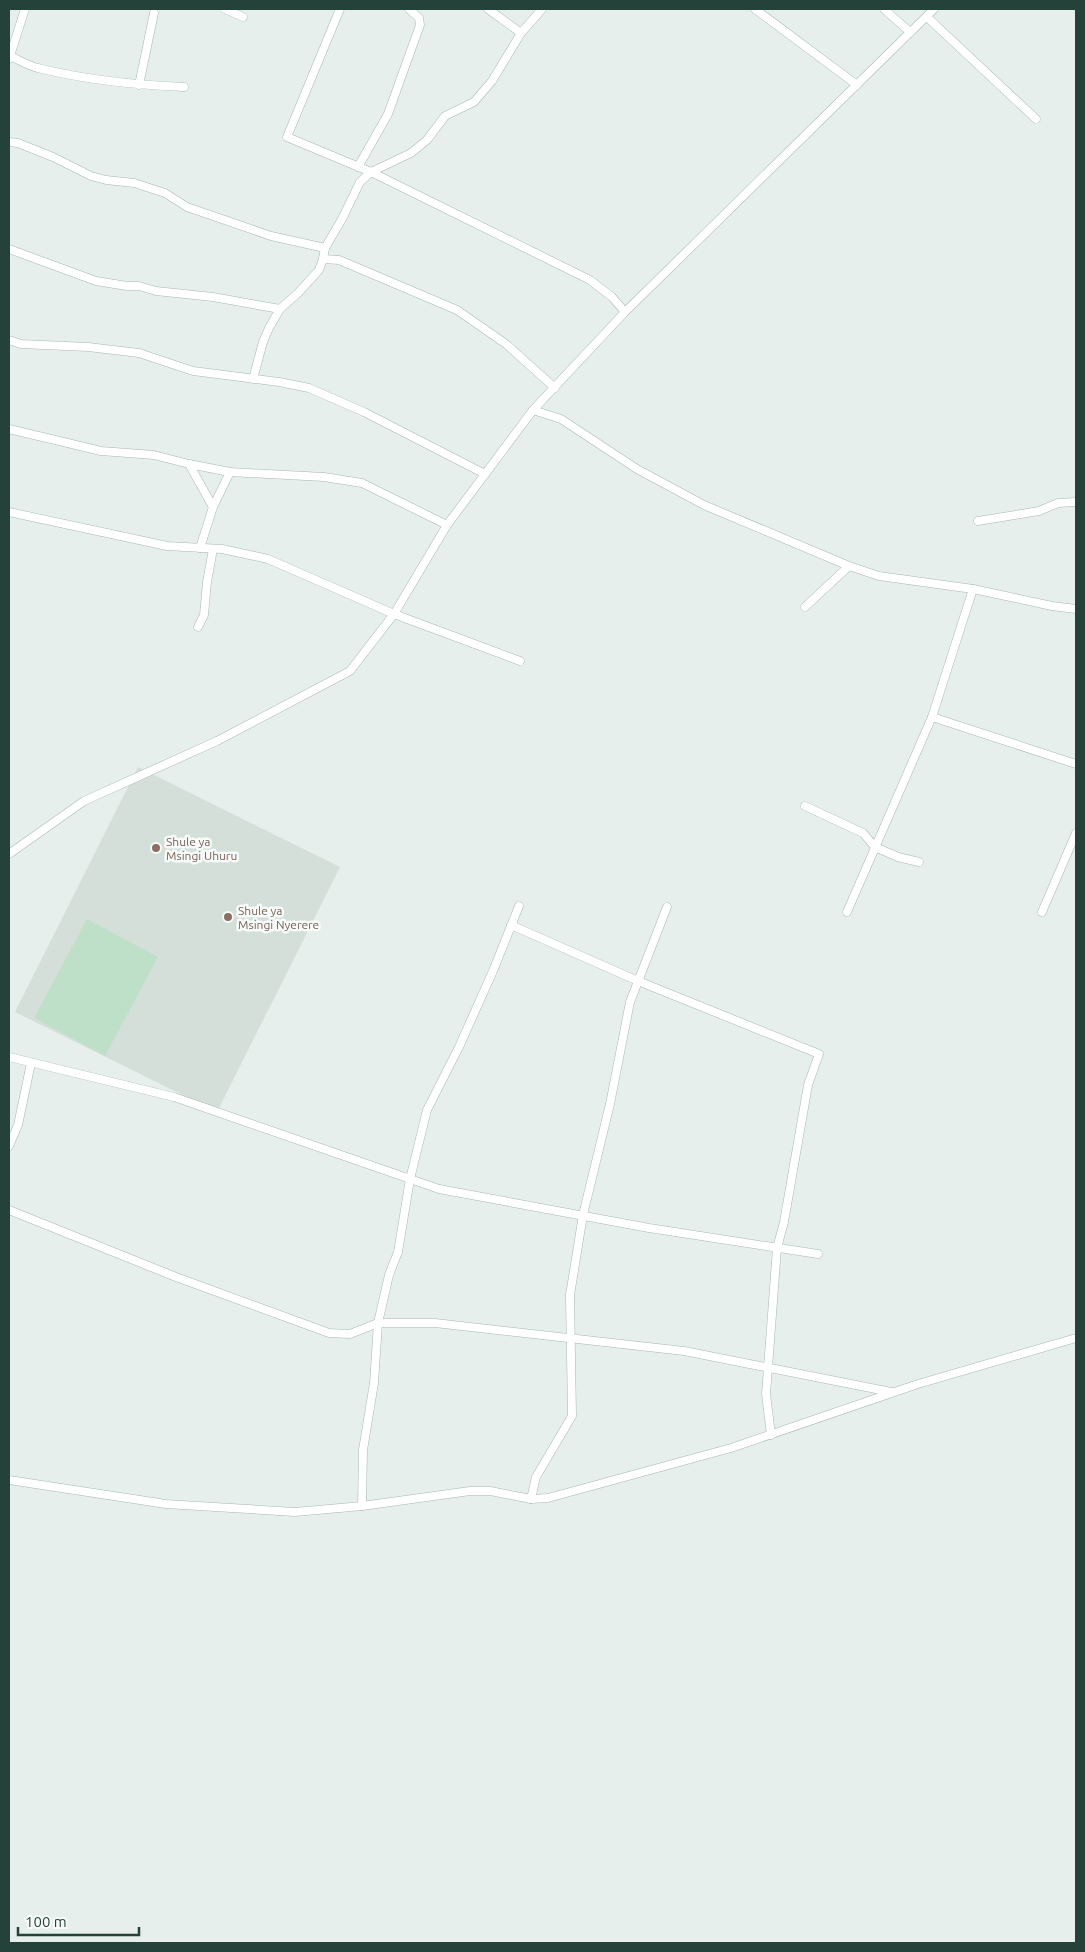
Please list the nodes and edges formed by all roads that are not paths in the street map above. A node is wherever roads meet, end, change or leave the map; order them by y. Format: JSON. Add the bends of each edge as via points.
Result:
{"nodes":[{"id":1,"x":25,"y":9,"type":"edge"},
{"id":2,"x":225,"y":9,"type":"edge"},
{"id":3,"x":340,"y":9,"type":"edge"},
{"id":4,"x":409,"y":9,"type":"edge"},
{"id":5,"x":488,"y":9,"type":"edge"},
{"id":6,"x":542,"y":9,"type":"edge"},
{"id":7,"x":755,"y":9,"type":"edge"},
{"id":8,"x":884,"y":9,"type":"edge"},
{"id":9,"x":934,"y":9,"type":"edge"},
{"id":10,"x":154,"y":13,"type":"dead end"},
{"id":11,"x":243,"y":17,"type":"dead end"},
{"id":12,"x":926,"y":17,"type":"junction"},
{"id":13,"x":910,"y":32,"type":"junction"},
{"id":14,"x":520,"y":33,"type":"junction"},
{"id":15,"x":9,"y":58,"type":"edge"},
{"id":16,"x":139,"y":85,"type":"junction"},
{"id":17,"x":857,"y":85,"type":"junction"},
{"id":18,"x":184,"y":87,"type":"dead end"},
{"id":19,"x":1036,"y":119,"type":"dead end"},
{"id":20,"x":9,"y":142,"type":"edge"},
{"id":21,"x":358,"y":167,"type":"junction"},
{"id":22,"x":371,"y":172,"type":"junction"},
{"id":23,"x":325,"y":248,"type":"junction"},
{"id":24,"x":9,"y":249,"type":"edge"},
{"id":25,"x":323,"y":259,"type":"junction"},
{"id":26,"x":280,"y":309,"type":"junction"},
{"id":27,"x":625,"y":312,"type":"junction"},
{"id":28,"x":9,"y":340,"type":"edge"},
{"id":29,"x":253,"y":379,"type":"junction"},
{"id":30,"x":555,"y":388,"type":"junction"},
{"id":31,"x":533,"y":410,"type":"junction"},
{"id":32,"x":9,"y":429,"type":"edge"},
{"id":33,"x":189,"y":464,"type":"junction"},
{"id":34,"x":230,"y":472,"type":"junction"},
{"id":35,"x":485,"y":474,"type":"junction"},
{"id":36,"x":1076,"y":502,"type":"edge"},
{"id":37,"x":212,"y":506,"type":"junction"},
{"id":38,"x":9,"y":512,"type":"edge"},
{"id":39,"x":978,"y":521,"type":"dead end"},
{"id":40,"x":447,"y":525,"type":"junction"},
{"id":41,"x":200,"y":548,"type":"junction"},
{"id":42,"x":214,"y":549,"type":"junction"},
{"id":43,"x":849,"y":566,"type":"junction"},
{"id":44,"x":973,"y":589,"type":"junction"},
{"id":45,"x":805,"y":607,"type":"dead end"},
{"id":46,"x":1076,"y":609,"type":"edge"},
{"id":47,"x":394,"y":614,"type":"junction"},
{"id":48,"x":198,"y":627,"type":"dead end"},
{"id":49,"x":520,"y":662,"type":"dead end"},
{"id":50,"x":932,"y":717,"type":"junction"},
{"id":51,"x":1076,"y":764,"type":"edge"},
{"id":52,"x":805,"y":806,"type":"dead end"},
{"id":53,"x":1076,"y":833,"type":"edge"},
{"id":54,"x":875,"y":847,"type":"junction"},
{"id":55,"x":9,"y":854,"type":"edge"},
{"id":56,"x":919,"y":862,"type":"dead end"},
{"id":57,"x":520,"y":906,"type":"dead end"},
{"id":58,"x":667,"y":907,"type":"dead end"},
{"id":59,"x":847,"y":912,"type":"dead end"},
{"id":60,"x":1042,"y":912,"type":"dead end"},
{"id":61,"x":511,"y":925,"type":"junction"},
{"id":62,"x":638,"y":981,"type":"junction"},
{"id":63,"x":9,"y":1057,"type":"edge"},
{"id":64,"x":31,"y":1063,"type":"junction"},
{"id":65,"x":9,"y":1146,"type":"edge"},
{"id":66,"x":410,"y":1180,"type":"junction"},
{"id":67,"x":9,"y":1210,"type":"edge"},
{"id":68,"x":583,"y":1215,"type":"junction"},
{"id":69,"x":777,"y":1248,"type":"junction"},
{"id":70,"x":818,"y":1254,"type":"dead end"},
{"id":71,"x":378,"y":1322,"type":"junction"},
{"id":72,"x":570,"y":1338,"type":"junction"},
{"id":73,"x":1076,"y":1338,"type":"edge"},
{"id":74,"x":769,"y":1368,"type":"junction"},
{"id":75,"x":893,"y":1392,"type":"junction"},
{"id":76,"x":771,"y":1435,"type":"junction"},
{"id":77,"x":9,"y":1480,"type":"edge"},
{"id":78,"x":531,"y":1499,"type":"junction"},
{"id":79,"x":362,"y":1506,"type":"junction"}],
"edges":[{"from":1,"to":15,"type":"street"},
{"from":2,"to":11,"type":"street"},
{"from":3,"to":21,"type":"street","via":[[287,137]]},
{"from":4,"to":21,"type":"street","via":[[419,18],[420,24],[388,114]]},
{"from":5,"to":14,"type":"street"},
{"from":6,"to":14,"type":"street"},
{"from":7,"to":17,"type":"street"},
{"from":8,"to":13,"type":"street"},
{"from":9,"to":12,"type":"street"},
{"from":10,"to":16,"type":"street"},
{"from":12,"to":13,"type":"street"},
{"from":12,"to":19,"type":"street"},
{"from":13,"to":17,"type":"street"},
{"from":14,"to":22,"type":"street","via":[[492,80],[474,102],[445,116],[427,140],[411,153]]},
{"from":15,"to":16,"type":"street","via":[[37,68]]},
{"from":16,"to":18,"type":"street"},
{"from":17,"to":27,"type":"street"},
{"from":20,"to":23,"type":"street","via":[[53,156],[91,176],[134,183],[165,193],[186,207],[271,236]]},
{"from":21,"to":22,"type":"street"},
{"from":22,"to":23,"type":"street","via":[[360,182]]},
{"from":22,"to":27,"type":"street","via":[[590,280],[612,296]]},
{"from":23,"to":25,"type":"street"},
{"from":24,"to":26,"type":"street","via":[[96,281]]},
{"from":25,"to":26,"type":"street","via":[[319,270]]},
{"from":25,"to":30,"type":"street","via":[[339,260],[457,310],[506,344]]},
{"from":26,"to":29,"type":"street","via":[[263,342]]},
{"from":27,"to":30,"type":"street"},
{"from":28,"to":29,"type":"street","via":[[21,344],[139,353],[193,371]]},
{"from":29,"to":35,"type":"street","via":[[309,388],[364,412]]},
{"from":30,"to":31,"type":"street"},
{"from":31,"to":35,"type":"street"},
{"from":31,"to":43,"type":"street","via":[[562,419],[637,469],[704,505]]},
{"from":32,"to":33,"type":"street","via":[[101,451],[154,456]]},
{"from":33,"to":34,"type":"street"},
{"from":33,"to":37,"type":"street"},
{"from":34,"to":37,"type":"street"},
{"from":34,"to":40,"type":"street","via":[[324,477],[362,483]]},
{"from":35,"to":40,"type":"street"},
{"from":36,"to":39,"type":"street"},
{"from":37,"to":41,"type":"street"},
{"from":38,"to":41,"type":"street","via":[[166,546]]},
{"from":40,"to":47,"type":"street"},
{"from":41,"to":42,"type":"street"},
{"from":42,"to":47,"type":"street","via":[[268,559]]},
{"from":42,"to":48,"type":"street","via":[[206,582],[204,615]]},
{"from":43,"to":44,"type":"street","via":[[879,576]]},
{"from":43,"to":45,"type":"street"},
{"from":44,"to":46,"type":"street"},
{"from":44,"to":50,"type":"street"},
{"from":47,"to":49,"type":"street"},
{"from":47,"to":55,"type":"street","via":[[350,671],[217,741],[84,801]]},
{"from":50,"to":51,"type":"street"},
{"from":50,"to":54,"type":"street"},
{"from":52,"to":54,"type":"street","via":[[863,833]]},
{"from":53,"to":60,"type":"street"},
{"from":54,"to":56,"type":"street"},
{"from":54,"to":59,"type":"street"},
{"from":57,"to":61,"type":"street"},
{"from":58,"to":62,"type":"street"},
{"from":61,"to":62,"type":"street"},
{"from":61,"to":66,"type":"street","via":[[427,1110]]},
{"from":62,"to":68,"type":"street","via":[[630,1002]]},
{"from":62,"to":69,"type":"street","via":[[819,1054],[808,1085]]},
{"from":63,"to":64,"type":"street"},
{"from":64,"to":65,"type":"street","via":[[18,1125]]},
{"from":64,"to":66,"type":"street","via":[[174,1096]]},
{"from":66,"to":68,"type":"street","via":[[440,1189]]},
{"from":66,"to":71,"type":"street","via":[[398,1252]]},
{"from":67,"to":71,"type":"street","via":[[176,1277],[329,1332],[350,1334]]},
{"from":68,"to":69,"type":"street"},
{"from":68,"to":72,"type":"street","via":[[570,1295]]},
{"from":69,"to":70,"type":"street"},
{"from":69,"to":74,"type":"street"},
{"from":71,"to":72,"type":"street","via":[[435,1322]]},
{"from":71,"to":79,"type":"street","via":[[374,1382],[363,1450]]},
{"from":72,"to":74,"type":"street","via":[[684,1351]]},
{"from":72,"to":78,"type":"street","via":[[572,1416],[536,1476]]},
{"from":73,"to":75,"type":"street"},
{"from":74,"to":75,"type":"street"},
{"from":74,"to":76,"type":"street","via":[[766,1394]]},
{"from":75,"to":76,"type":"street"},
{"from":76,"to":78,"type":"street","via":[[548,1498]]},
{"from":77,"to":79,"type":"street","via":[[166,1504],[296,1512]]},
{"from":78,"to":79,"type":"street","via":[[490,1491],[470,1491]]}]}
